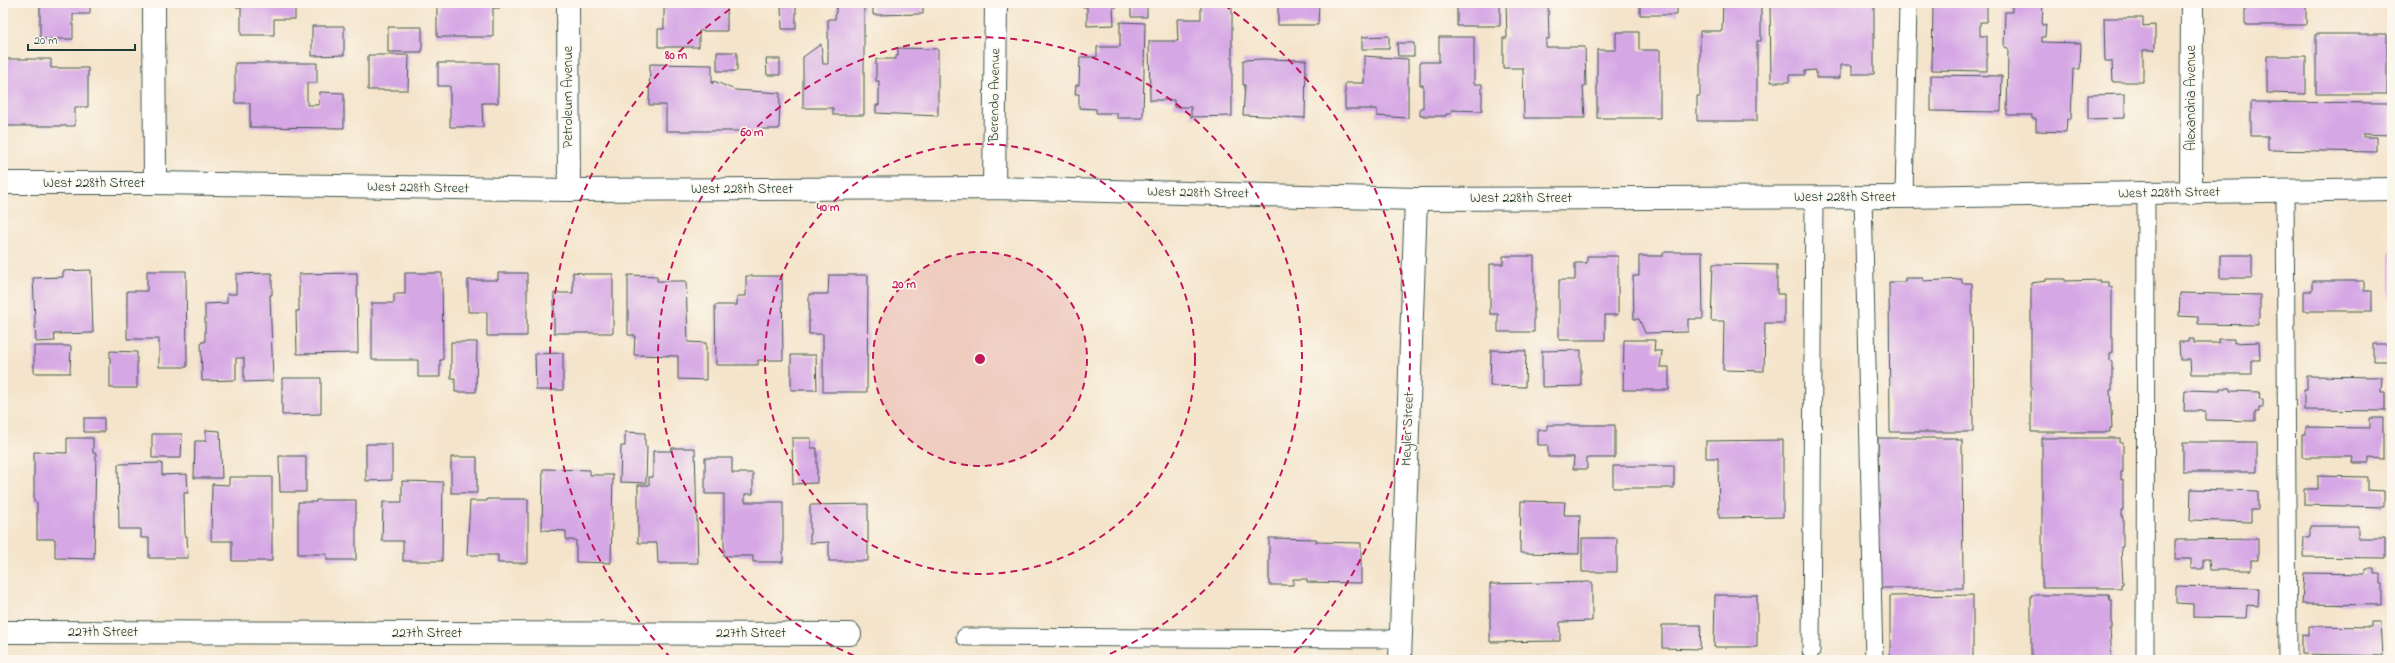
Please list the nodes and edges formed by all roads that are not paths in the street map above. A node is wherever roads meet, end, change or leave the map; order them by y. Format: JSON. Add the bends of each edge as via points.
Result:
{"nodes":[{"id":1,"x":154,"y":3,"type":"edge"},
{"id":2,"x":568,"y":3,"type":"edge"},
{"id":3,"x":996,"y":3,"type":"edge"},
{"id":4,"x":1908,"y":3,"type":"edge"},
{"id":5,"x":2192,"y":3,"type":"edge"},
{"id":6,"x":3,"y":183,"type":"edge"},
{"id":7,"x":155,"y":183,"type":"junction"},
{"id":8,"x":994,"y":188,"type":"junction"},
{"id":9,"x":2392,"y":189,"type":"edge"},
{"id":10,"x":569,"y":190,"type":"junction"},
{"id":11,"x":2285,"y":192,"type":"junction"},
{"id":12,"x":2191,"y":193,"type":"junction"},
{"id":13,"x":2146,"y":194,"type":"junction"},
{"id":14,"x":1863,"y":197,"type":"junction"},
{"id":15,"x":1904,"y":197,"type":"junction"},
{"id":16,"x":1814,"y":198,"type":"junction"},
{"id":17,"x":1416,"y":199,"type":"junction"},
{"id":18,"x":3,"y":632,"type":"edge"},
{"id":19,"x":850,"y":634,"type":"dead end"},
{"id":20,"x":965,"y":636,"type":"dead end"},
{"id":21,"x":1400,"y":649,"type":"edge"},
{"id":22,"x":1811,"y":651,"type":"dead end"},
{"id":23,"x":1874,"y":660,"type":"edge"},
{"id":24,"x":2145,"y":660,"type":"edge"},
{"id":25,"x":2288,"y":660,"type":"edge"}],
"edges":[{"from":1,"to":7,"type":"street"},
{"from":2,"to":10,"type":"street","name":"Petroleum Avenue"},
{"from":3,"to":8,"type":"street","name":"Berendo Avenue"},
{"from":4,"to":15,"type":"lane"},
{"from":5,"to":12,"type":"street","name":"Alexandria Avenue"},
{"from":6,"to":7,"type":"street","name":"West 228th Street"},
{"from":7,"to":10,"type":"street","name":"West 228th Street"},
{"from":8,"to":10,"type":"street","name":"West 228th Street"},
{"from":8,"to":17,"type":"street","name":"West 228th Street"},
{"from":9,"to":11,"type":"street","name":"West 228th Street"},
{"from":11,"to":12,"type":"street","name":"West 228th Street"},
{"from":11,"to":25,"type":"lane"},
{"from":12,"to":13,"type":"street","name":"West 228th Street"},
{"from":13,"to":15,"type":"street","name":"West 228th Street"},
{"from":13,"to":24,"type":"lane"},
{"from":14,"to":15,"type":"street","name":"West 228th Street"},
{"from":14,"to":16,"type":"street","name":"West 228th Street"},
{"from":14,"to":23,"type":"lane"},
{"from":16,"to":17,"type":"street","name":"West 228th Street"},
{"from":16,"to":22,"type":"lane"},
{"from":17,"to":21,"type":"street","name":"Meyler Street"},
{"from":18,"to":19,"type":"street","name":"227th Street"},
{"from":20,"to":21,"type":"lane"}]}
